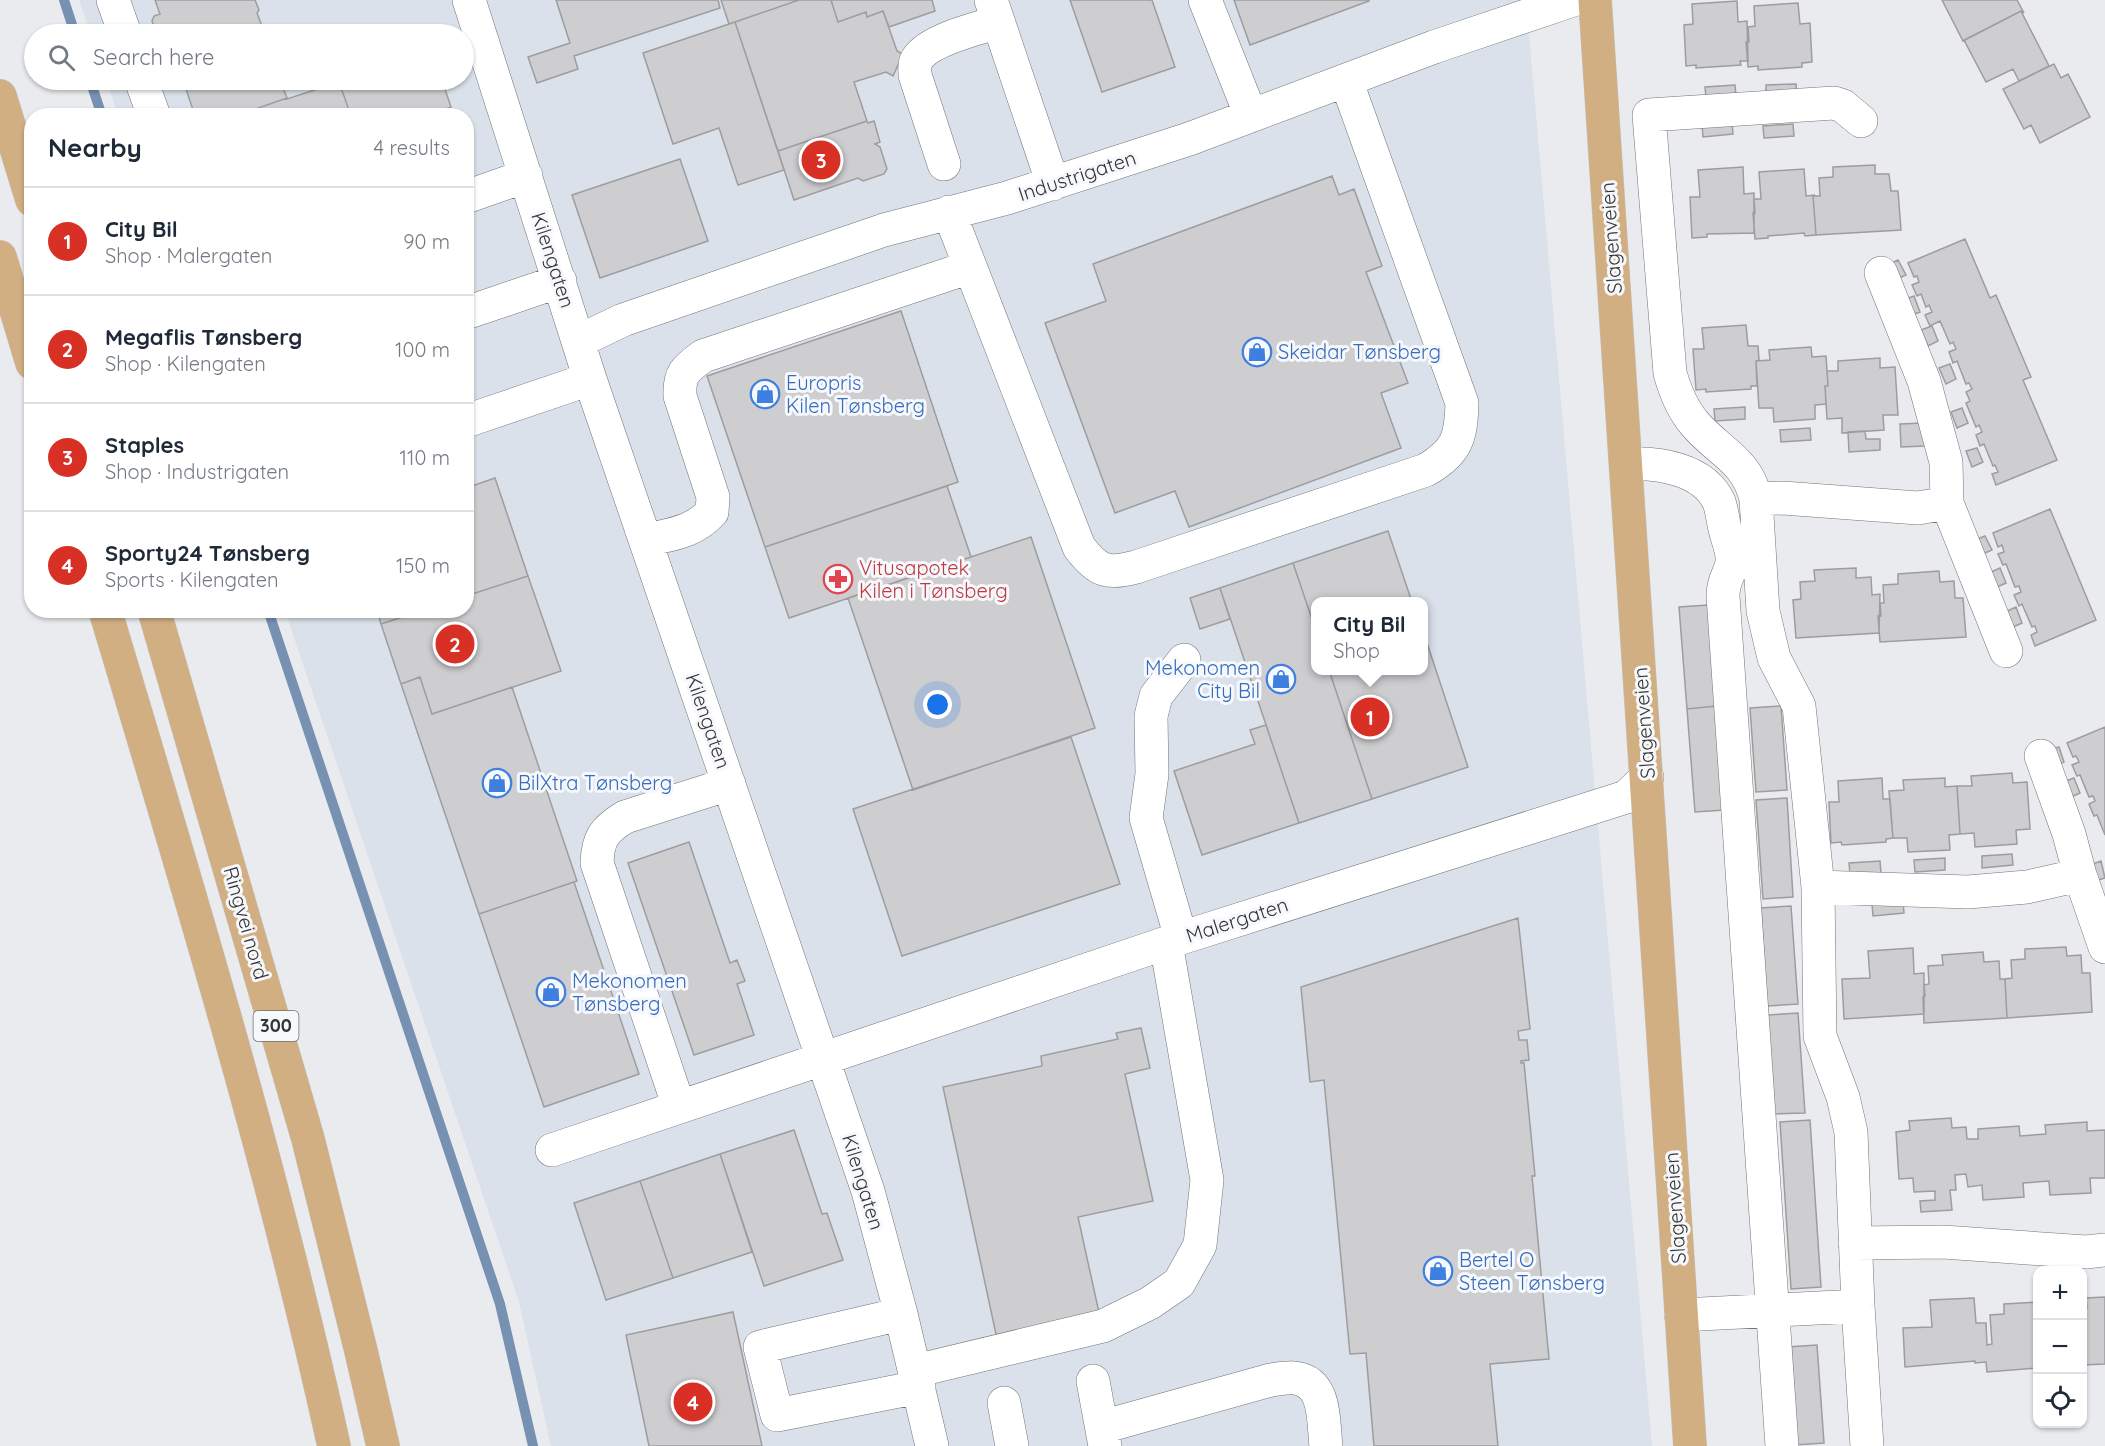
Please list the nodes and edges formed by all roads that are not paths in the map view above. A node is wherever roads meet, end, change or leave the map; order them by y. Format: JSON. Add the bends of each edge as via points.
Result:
{"nodes":[{"id":1,"x":113,"y":0,"type":"edge"},
{"id":2,"x":469,"y":0,"type":"edge"},
{"id":3,"x":1205,"y":0,"type":"edge"},
{"id":4,"x":1573,"y":0,"type":"edge"},
{"id":5,"x":1595,"y":0,"type":"edge"},
{"id":6,"x":994,"y":11,"type":"edge"},
{"id":7,"x":121,"y":24,"type":"edge"},
{"id":8,"x":1346,"y":80,"type":"junction"},
{"id":9,"x":145,"y":90,"type":"edge"},
{"id":10,"x":0,"y":96,"type":"edge"},
{"id":11,"x":151,"y":108,"type":"edge"},
{"id":12,"x":1251,"y":116,"type":"junction"},
{"id":13,"x":1861,"y":121,"type":"dead end"},
{"id":14,"x":944,"y":164,"type":"dead end"},
{"id":15,"x":24,"y":174,"type":"edge"},
{"id":16,"x":526,"y":176,"type":"junction"},
{"id":17,"x":1053,"y":184,"type":"junction"},
{"id":18,"x":474,"y":194,"type":"edge"},
{"id":19,"x":949,"y":212,"type":"junction"},
{"id":20,"x":0,"y":257,"type":"edge"},
{"id":21,"x":970,"y":267,"type":"junction"},
{"id":22,"x":1881,"y":273,"type":"dead end"},
{"id":23,"x":560,"y":281,"type":"junction"},
{"id":24,"x":474,"y":310,"type":"edge"},
{"id":25,"x":24,"y":336,"type":"edge"},
{"id":26,"x":579,"y":341,"type":"junction"},
{"id":27,"x":590,"y":379,"type":"junction"},
{"id":28,"x":474,"y":418,"type":"edge"},
{"id":29,"x":1626,"y":464,"type":"junction"},
{"id":30,"x":1756,"y":499,"type":"junction"},
{"id":31,"x":1947,"y":503,"type":"junction"},
{"id":32,"x":647,"y":540,"type":"junction"},
{"id":33,"x":1732,"y":561,"type":"junction"},
{"id":34,"x":1760,"y":579,"type":"junction"},
{"id":35,"x":107,"y":618,"type":"edge"},
{"id":36,"x":156,"y":618,"type":"edge"},
{"id":37,"x":2006,"y":651,"type":"dead end"},
{"id":38,"x":1184,"y":660,"type":"dead end"},
{"id":39,"x":2041,"y":756,"type":"dead end"},
{"id":40,"x":1647,"y":777,"type":"junction"},
{"id":41,"x":729,"y":784,"type":"junction"},
{"id":42,"x":2080,"y":875,"type":"junction"},
{"id":43,"x":1818,"y":887,"type":"junction"},
{"id":44,"x":1173,"y":941,"type":"junction"},
{"id":45,"x":2105,"y":946,"type":"edge"},
{"id":46,"x":822,"y":1059,"type":"junction"},
{"id":47,"x":679,"y":1107,"type":"junction"},
{"id":48,"x":552,"y":1150,"type":"dead end"},
{"id":49,"x":1855,"y":1243,"type":"junction"},
{"id":50,"x":2105,"y":1250,"type":"edge"},
{"id":51,"x":1858,"y":1306,"type":"junction"},
{"id":52,"x":1772,"y":1312,"type":"junction"},
{"id":53,"x":901,"y":1314,"type":"junction"},
{"id":54,"x":1681,"y":1315,"type":"junction"},
{"id":55,"x":917,"y":1379,"type":"junction"},
{"id":56,"x":1093,"y":1381,"type":"dead end"},
{"id":57,"x":1004,"y":1403,"type":"dead end"},
{"id":58,"x":1103,"y":1436,"type":"edge"},
{"id":59,"x":334,"y":1446,"type":"edge"},
{"id":60,"x":383,"y":1446,"type":"edge"},
{"id":61,"x":932,"y":1446,"type":"edge"},
{"id":62,"x":1012,"y":1446,"type":"edge"},
{"id":63,"x":1326,"y":1446,"type":"edge"},
{"id":64,"x":1690,"y":1446,"type":"edge"},
{"id":65,"x":1782,"y":1446,"type":"edge"},
{"id":66,"x":1867,"y":1446,"type":"edge"}],
"edges":[{"from":1,"to":7,"type":"street"},
{"from":2,"to":16,"type":"street","name":"Kilengaten"},
{"from":3,"to":12,"type":"street"},
{"from":4,"to":8,"type":"street","name":"Industrigaten"},
{"from":5,"to":29,"type":"main road","name":"Slagenveien"},
{"from":6,"to":14,"type":"street","via":[[924,52],[915,62],[915,75]]},
{"from":6,"to":17,"type":"street"},
{"from":8,"to":12,"type":"street","name":"Industrigaten"},
{"from":8,"to":21,"type":"street","via":[[1462,403],[1461,429],[1453,448],[1426,470],[1128,569],[1105,571],[1090,562],[1078,547]]},
{"from":9,"to":11,"type":"street"},
{"from":10,"to":15,"type":"main road"},
{"from":12,"to":17,"type":"street","name":"Industrigaten"},
{"from":13,"to":30,"type":"street","via":[[1843,106],[1834,104],[1649,116],[1670,373],[1677,396],[1694,423],[1744,469]]},
{"from":16,"to":18,"type":"street"},
{"from":16,"to":23,"type":"street","name":"Kilengaten"},
{"from":17,"to":19,"type":"street","name":"Industrigaten"},
{"from":19,"to":21,"type":"street"},
{"from":19,"to":26,"type":"street","name":"Industrigaten","via":[[884,230],[623,320]]},
{"from":20,"to":25,"type":"main road"},
{"from":21,"to":32,"type":"street","via":[[703,356],[688,368],[680,380],[680,396],[713,497],[712,512],[688,530]]},
{"from":22,"to":31,"type":"street","via":[[1924,381],[1946,462]]},
{"from":23,"to":24,"type":"street"},
{"from":23,"to":26,"type":"street","name":"Kilengaten"},
{"from":26,"to":27,"type":"street","name":"Kilengaten"},
{"from":27,"to":28,"type":"street"},
{"from":27,"to":32,"type":"street","name":"Kilengaten"},
{"from":29,"to":33,"type":"street","via":[[1648,462],[1699,478],[1719,502]]},
{"from":29,"to":40,"type":"main road","name":"Slagenveien"},
{"from":30,"to":31,"type":"street","via":[[1918,508]]},
{"from":30,"to":34,"type":"street"},
{"from":31,"to":37,"type":"street"},
{"from":32,"to":41,"type":"street","name":"Kilengaten"},
{"from":33,"to":34,"type":"street","via":[[1747,577]]},
{"from":33,"to":52,"type":"street","via":[[1723,596]]},
{"from":34,"to":43,"type":"street","via":[[1774,658],[1799,706]]},
{"from":35,"to":59,"type":"main road","number":"300","via":[[260,1147]]},
{"from":36,"to":60,"type":"main road","name":"Ringvei nord","number":"300","via":[[308,1138]]},
{"from":38,"to":44,"type":"street","via":[[1156,696],[1151,716],[1152,774],[1146,818]]},
{"from":39,"to":42,"type":"street"},
{"from":40,"to":44,"type":"street","name":"Malergaten","via":[[1626,797]]},
{"from":40,"to":54,"type":"main road","name":"Slagenveien"},
{"from":41,"to":46,"type":"street","name":"Kilengaten"},
{"from":41,"to":47,"type":"street","via":[[625,817],[603,835],[597,848],[597,863]]},
{"from":42,"to":43,"type":"street","via":[[2027,887],[1968,892]]},
{"from":42,"to":45,"type":"street"},
{"from":43,"to":49,"type":"street","via":[[1820,1036],[1851,1132]]},
{"from":44,"to":46,"type":"street","name":"Malergaten"},
{"from":44,"to":55,"type":"street","via":[[1207,1180],[1200,1245],[1179,1283],[1150,1304],[1103,1326]]},
{"from":46,"to":47,"type":"street","name":"Malergaten"},
{"from":46,"to":53,"type":"street","name":"Kilengaten","via":[[868,1191]]},
{"from":47,"to":48,"type":"street","name":"Malergaten"},
{"from":49,"to":50,"type":"street","via":[[1943,1242]]},
{"from":49,"to":51,"type":"street"},
{"from":51,"to":52,"type":"street"},
{"from":51,"to":66,"type":"street"},
{"from":52,"to":54,"type":"street"},
{"from":52,"to":65,"type":"street"},
{"from":53,"to":55,"type":"street","name":"Kilengaten"},
{"from":53,"to":55,"type":"street","via":[[760,1347],[777,1415]]},
{"from":54,"to":64,"type":"main road","name":"Slagenveien"},
{"from":55,"to":61,"type":"street","name":"Kilengaten"},
{"from":56,"to":58,"type":"street"},
{"from":57,"to":62,"type":"street"},
{"from":58,"to":63,"type":"street","via":[[1271,1380],[1296,1378],[1312,1384],[1320,1395]]}]}
